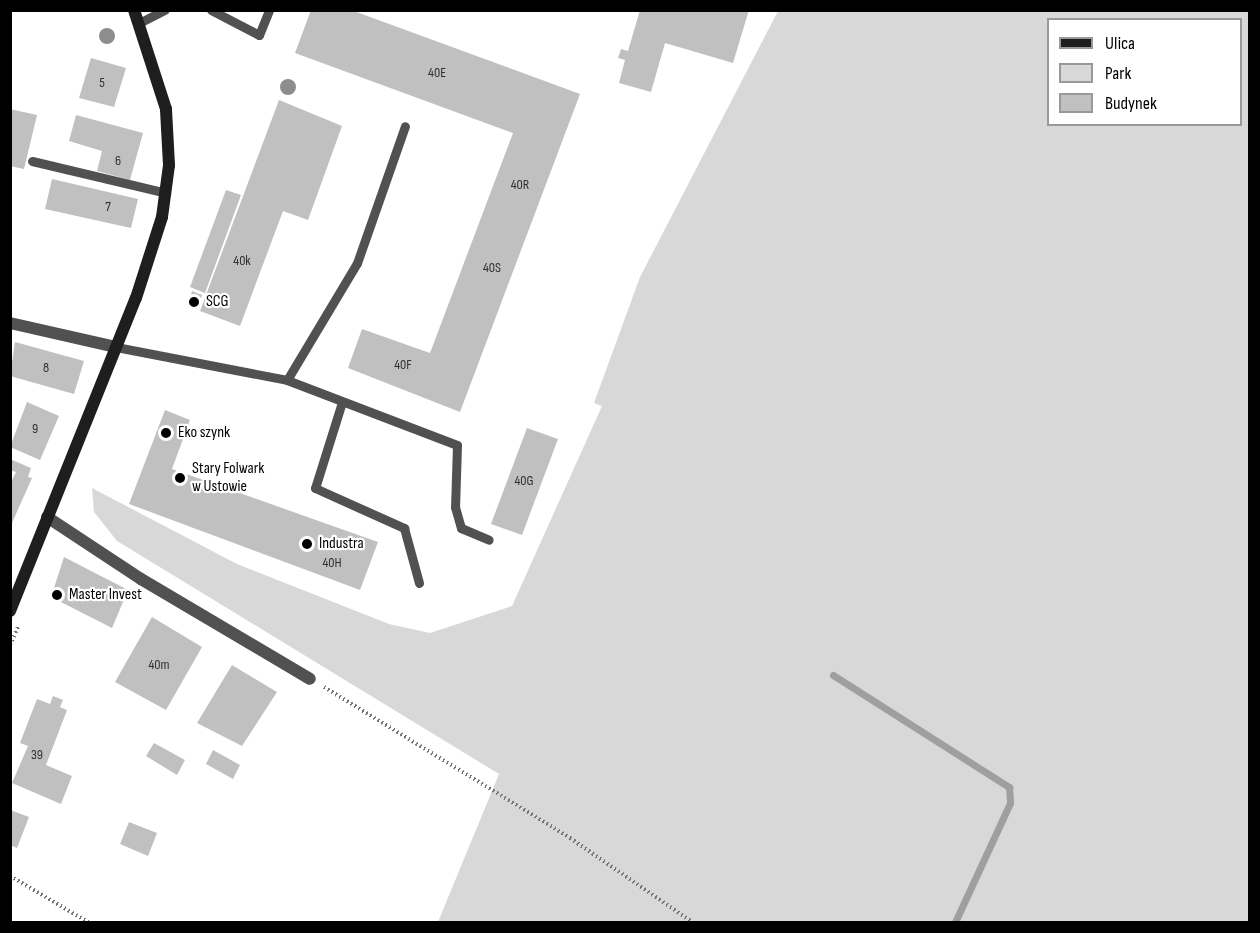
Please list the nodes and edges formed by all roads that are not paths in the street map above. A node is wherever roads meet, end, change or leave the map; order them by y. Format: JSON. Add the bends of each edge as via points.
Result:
{"nodes":[{"id":1,"x":134,"y":10,"type":"edge"},
{"id":2,"x":165,"y":10,"type":"edge"},
{"id":3,"x":211,"y":10,"type":"edge"},
{"id":4,"x":269,"y":10,"type":"edge"},
{"id":5,"x":139,"y":23,"type":"junction"},
{"id":6,"x":405,"y":126,"type":"dead end"},
{"id":7,"x":32,"y":161,"type":"dead end"},
{"id":8,"x":166,"y":193,"type":"junction"},
{"id":9,"x":10,"y":323,"type":"edge"},
{"id":10,"x":116,"y":347,"type":"junction"},
{"id":11,"x":287,"y":380,"type":"junction"},
{"id":12,"x":342,"y":402,"type":"junction"},
{"id":13,"x":47,"y":517,"type":"junction"},
{"id":14,"x":489,"y":540,"type":"dead end"},
{"id":15,"x":419,"y":583,"type":"dead end"},
{"id":16,"x":10,"y":611,"type":"edge"},
{"id":17,"x":310,"y":679,"type":"road end"}],
"edges":[{"from":1,"to":5,"type":"street"},
{"from":2,"to":5,"type":"lane"},
{"from":3,"to":4,"type":"lane","via":[[259,35]]},
{"from":5,"to":8,"type":"street","via":[[166,109],[170,152]]},
{"from":6,"to":11,"type":"lane","via":[[357,263]]},
{"from":7,"to":8,"type":"lane"},
{"from":8,"to":10,"type":"street","via":[[155,244]]},
{"from":9,"to":10,"type":"street"},
{"from":10,"to":11,"type":"lane"},
{"from":10,"to":13,"type":"street"},
{"from":11,"to":12,"type":"lane"},
{"from":12,"to":14,"type":"lane","via":[[457,446],[455,507],[461,528]]},
{"from":12,"to":15,"type":"lane","via":[[315,488],[404,528]]},
{"from":13,"to":16,"type":"street"},
{"from":13,"to":17,"type":"street","via":[[141,579]]}]}
